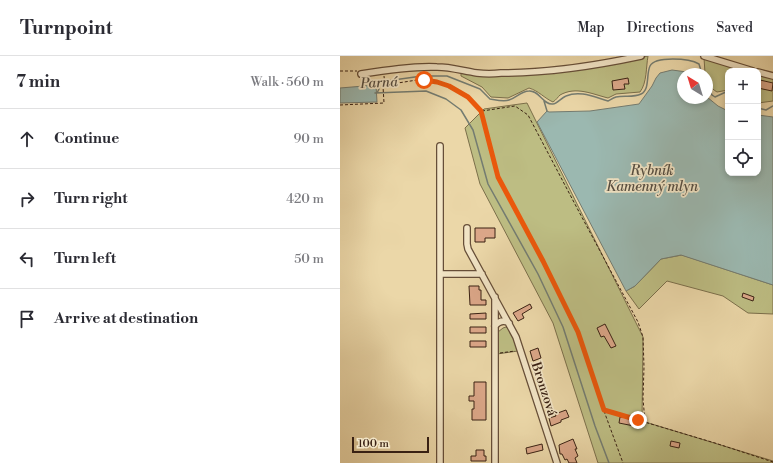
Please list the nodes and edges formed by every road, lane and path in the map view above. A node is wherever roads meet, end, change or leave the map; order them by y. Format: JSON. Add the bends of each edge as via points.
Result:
{"nodes":[{"id":1,"x":641,"y":56,"type":"edge"},
{"id":2,"x":704,"y":56,"type":"edge"},
{"id":3,"x":743,"y":68,"type":"edge"},
{"id":4,"x":340,"y":71,"type":"edge"},
{"id":5,"x":384,"y":71,"type":"junction"},
{"id":6,"x":761,"y":73,"type":"edge"},
{"id":7,"x":361,"y":74,"type":"joint"},
{"id":8,"x":773,"y":76,"type":"edge"},
{"id":9,"x":385,"y":85,"type":"junction"},
{"id":10,"x":340,"y":105,"type":"edge"},
{"id":11,"x":481,"y":111,"type":"junction"},
{"id":12,"x":440,"y":146,"type":"dead end"},
{"id":13,"x":467,"y":228,"type":"dead end"},
{"id":14,"x":440,"y":274,"type":"junction"},
{"id":15,"x":482,"y":274,"type":"junction"},
{"id":16,"x":495,"y":297,"type":"junction"},
{"id":17,"x":509,"y":323,"type":"junction"},
{"id":18,"x":495,"y":326,"type":"junction"},
{"id":19,"x":518,"y":350,"type":"dead end"},
{"id":20,"x":497,"y":354,"type":"dead end"},
{"id":21,"x":604,"y":410,"type":"junction"},
{"id":22,"x":645,"y":421,"type":"junction"},
{"id":23,"x":773,"y":462,"type":"edge"},
{"id":24,"x":440,"y":463,"type":"edge"},
{"id":25,"x":495,"y":463,"type":"edge"},
{"id":26,"x":557,"y":463,"type":"edge"},
{"id":27,"x":623,"y":463,"type":"edge"}],
"edges":[{"from":1,"to":5,"type":"street","via":[[549,72],[477,73],[436,67]]},
{"from":2,"to":3,"type":"street"},
{"from":4,"to":7,"type":"path","via":[[354,70]]},
{"from":5,"to":7,"type":"street"},
{"from":5,"to":9,"type":"path"},
{"from":6,"to":8,"type":"street"},
{"from":9,"to":10,"type":"path","via":[[384,103]]},
{"from":9,"to":11,"type":"path","via":[[417,80],[437,82],[468,97]]},
{"from":11,"to":21,"type":"path","via":[[498,177],[578,332]]},
{"from":11,"to":22,"type":"path","via":[[515,106],[528,115],[638,322],[643,337]]},
{"from":12,"to":14,"type":"street"},
{"from":13,"to":15,"type":"street","name":"Bronzová","via":[[467,247]]},
{"from":14,"to":15,"type":"street"},
{"from":14,"to":24,"type":"street"},
{"from":15,"to":16,"type":"street","name":"Bronzová"},
{"from":16,"to":17,"type":"street","name":"Bronzová"},
{"from":16,"to":18,"type":"street","name":"Bronzová"},
{"from":17,"to":18,"type":"street","via":[[502,321]]},
{"from":17,"to":26,"type":"street","name":"Bronzová","via":[[516,337]]},
{"from":18,"to":25,"type":"street","name":"Bronzová"},
{"from":19,"to":20,"type":"path"},
{"from":21,"to":22,"type":"path"},
{"from":21,"to":27,"type":"path"},
{"from":22,"to":23,"type":"path"}]}
